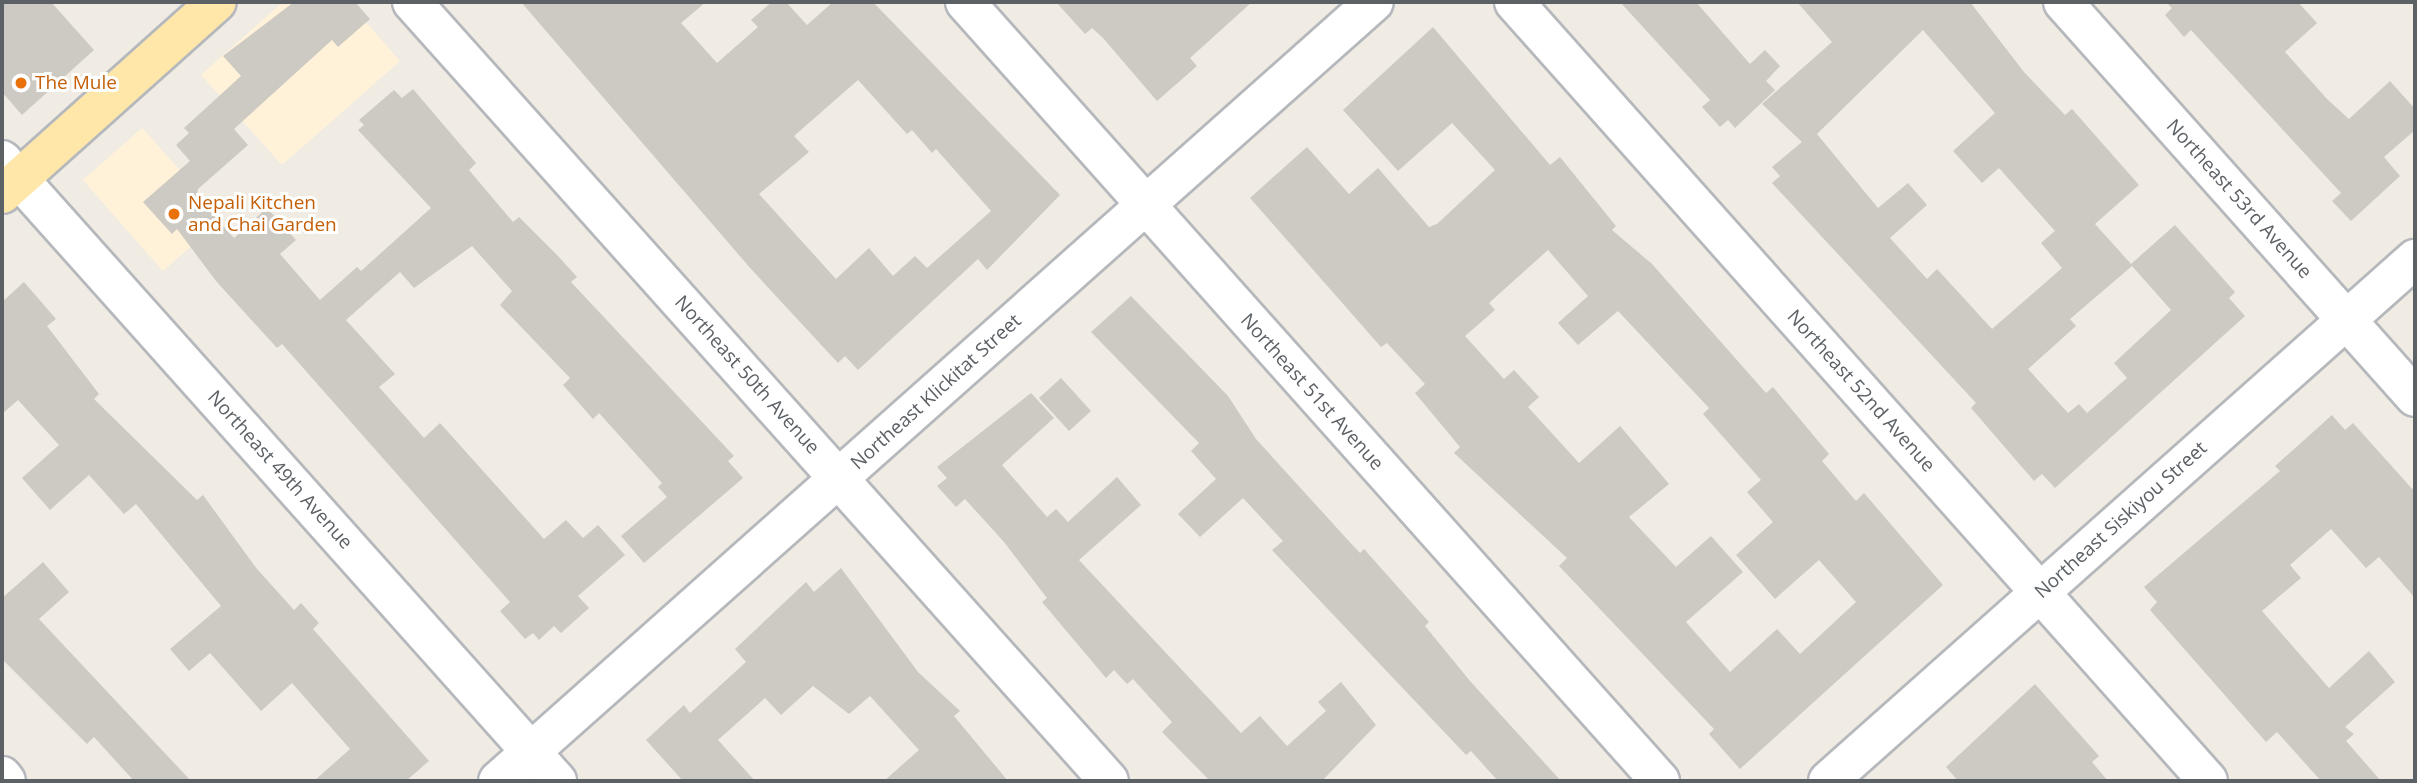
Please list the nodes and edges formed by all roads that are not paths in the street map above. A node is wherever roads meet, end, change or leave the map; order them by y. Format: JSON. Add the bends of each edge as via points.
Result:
{"nodes":[{"id":1,"x":218,"y":2,"type":"edge"},
{"id":2,"x":412,"y":2,"type":"edge"},
{"id":3,"x":965,"y":2,"type":"edge"},
{"id":4,"x":1374,"y":2,"type":"edge"},
{"id":5,"x":1514,"y":2,"type":"edge"},
{"id":6,"x":2063,"y":2,"type":"edge"},
{"id":7,"x":7,"y":178,"type":"edge"},
{"id":8,"x":1146,"y":205,"type":"junction"},
{"id":9,"x":2415,"y":259,"type":"edge"},
{"id":10,"x":2347,"y":320,"type":"junction"},
{"id":11,"x":2415,"y":397,"type":"edge"},
{"id":12,"x":839,"y":478,"type":"junction"},
{"id":13,"x":2040,"y":592,"type":"junction"},
{"id":14,"x":531,"y":752,"type":"junction"},
{"id":15,"x":2,"y":776,"type":"edge"},
{"id":16,"x":6,"y":781,"type":"edge"},
{"id":17,"x":498,"y":781,"type":"edge"},
{"id":18,"x":557,"y":781,"type":"edge"},
{"id":19,"x":1109,"y":781,"type":"edge"},
{"id":20,"x":1660,"y":781,"type":"edge"},
{"id":21,"x":1828,"y":781,"type":"edge"},
{"id":22,"x":2208,"y":781,"type":"edge"}],
"edges":[{"from":1,"to":7,"type":"main road"},
{"from":2,"to":12,"type":"street","name":"Northeast 50th Avenue"},
{"from":3,"to":8,"type":"street","name":"Northeast 51st Avenue"},
{"from":4,"to":8,"type":"street","name":"Northeast Klickitat Street"},
{"from":5,"to":13,"type":"street","name":"Northeast 52nd Avenue"},
{"from":6,"to":10,"type":"street","name":"Northeast 53rd Avenue"},
{"from":7,"to":14,"type":"street","name":"Northeast 49th Avenue"},
{"from":8,"to":12,"type":"street","name":"Northeast Klickitat Street"},
{"from":8,"to":20,"type":"street","name":"Northeast 51st Avenue"},
{"from":9,"to":10,"type":"street","name":"Northeast Siskiyou Street"},
{"from":10,"to":11,"type":"street","name":"Northeast 53rd Avenue"},
{"from":10,"to":13,"type":"street","name":"Northeast Siskiyou Street"},
{"from":12,"to":14,"type":"street","name":"Northeast Klickitat Street"},
{"from":12,"to":19,"type":"street","name":"Northeast 50th Avenue"},
{"from":13,"to":21,"type":"street","name":"Northeast Siskiyou Street"},
{"from":13,"to":22,"type":"street","name":"Northeast 52nd Avenue"},
{"from":14,"to":17,"type":"street","name":"Northeast Klickitat Street"},
{"from":14,"to":18,"type":"street","name":"Northeast 49th Avenue"},
{"from":15,"to":16,"type":"street"}]}
